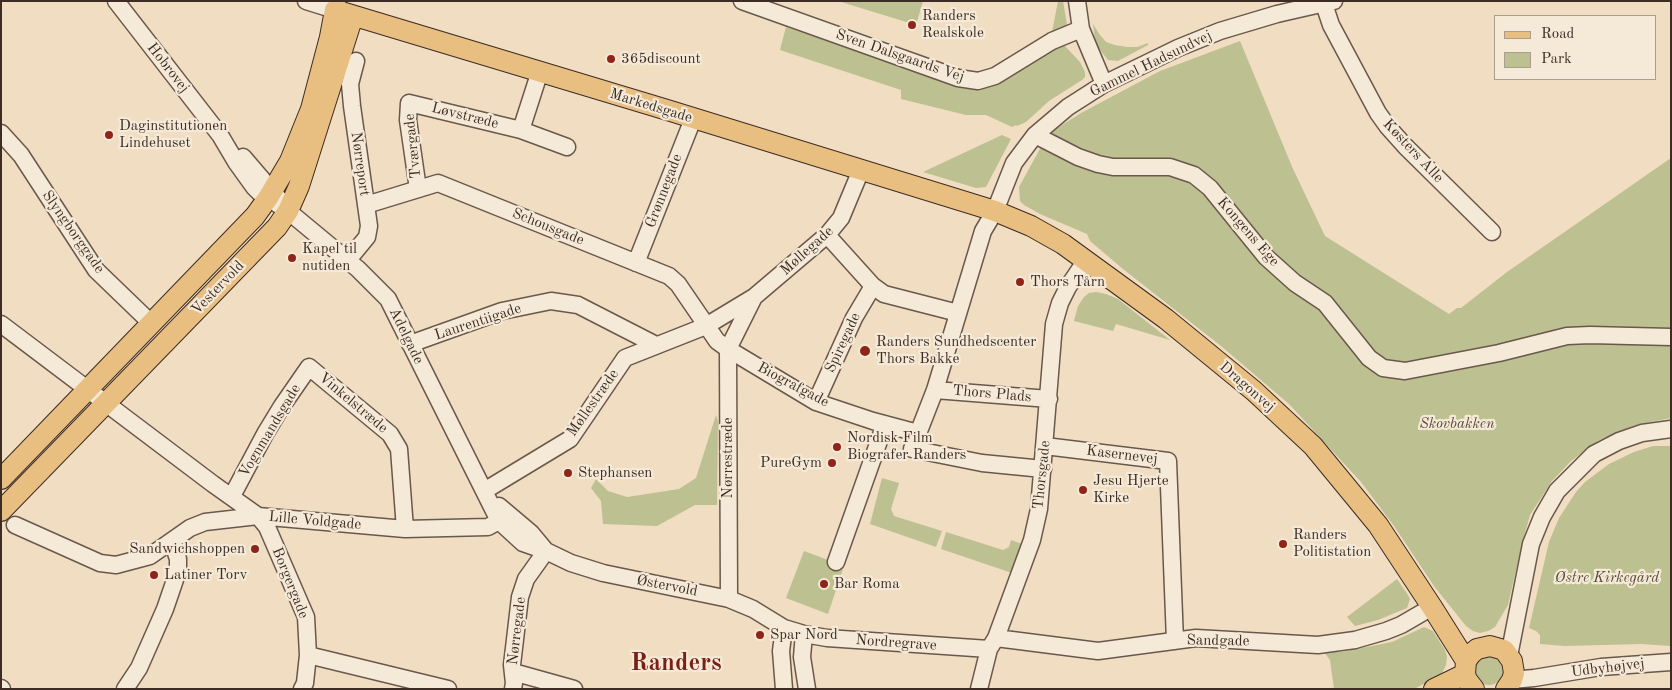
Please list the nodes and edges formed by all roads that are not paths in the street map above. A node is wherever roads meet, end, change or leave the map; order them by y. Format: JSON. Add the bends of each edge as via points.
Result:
{"nodes":[{"id":1,"x":116,"y":1,"type":"edge"},
{"id":2,"x":306,"y":1,"type":"edge"},
{"id":3,"x":742,"y":1,"type":"edge"},
{"id":4,"x":1077,"y":1,"type":"edge"},
{"id":5,"x":1329,"y":3,"type":"edge"},
{"id":6,"x":345,"y":7,"type":"edge"},
{"id":7,"x":1081,"y":29,"type":"junction"},
{"id":8,"x":356,"y":61,"type":"dead end"},
{"id":9,"x":540,"y":72,"type":"junction"},
{"id":10,"x":1104,"y":84,"type":"junction"},
{"id":11,"x":410,"y":102,"type":"joint"},
{"id":12,"x":693,"y":118,"type":"junction"},
{"id":13,"x":521,"y":130,"type":"junction"},
{"id":14,"x":1,"y":132,"type":"edge"},
{"id":15,"x":1035,"y":135,"type":"junction"},
{"id":16,"x":567,"y":147,"type":"dead end"},
{"id":17,"x":861,"y":170,"type":"junction"},
{"id":18,"x":418,"y":189,"type":"junction"},
{"id":19,"x":270,"y":195,"type":"junction"},
{"id":20,"x":366,"y":205,"type":"junction"},
{"id":21,"x":288,"y":211,"type":"junction"},
{"id":22,"x":995,"y":211,"type":"junction"},
{"id":23,"x":1492,"y":232,"type":"dead end"},
{"id":24,"x":827,"y":235,"type":"junction"},
{"id":25,"x":348,"y":260,"type":"junction"},
{"id":26,"x":1086,"y":260,"type":"junction"},
{"id":27,"x":636,"y":263,"type":"junction"},
{"id":28,"x":873,"y":286,"type":"junction"},
{"id":29,"x":754,"y":297,"type":"junction"},
{"id":30,"x":958,"y":313,"type":"junction"},
{"id":31,"x":1,"y":324,"type":"edge"},
{"id":32,"x":152,"y":324,"type":"junction"},
{"id":33,"x":706,"y":326,"type":"junction"},
{"id":34,"x":1671,"y":337,"type":"edge"},
{"id":35,"x":410,"y":344,"type":"junction"},
{"id":36,"x":656,"y":345,"type":"junction"},
{"id":37,"x":728,"y":349,"type":"junction"},
{"id":38,"x":310,"y":367,"type":"joint"},
{"id":39,"x":89,"y":389,"type":"junction"},
{"id":40,"x":935,"y":390,"type":"junction"},
{"id":41,"x":1049,"y":399,"type":"junction"},
{"id":42,"x":816,"y":402,"type":"junction"},
{"id":43,"x":107,"y":403,"type":"junction"},
{"id":44,"x":879,"y":422,"type":"junction"},
{"id":45,"x":1671,"y":429,"type":"edge"},
{"id":46,"x":918,"y":433,"type":"junction"},
{"id":47,"x":1045,"y":446,"type":"junction"},
{"id":48,"x":1043,"y":469,"type":"junction"},
{"id":49,"x":1,"y":480,"type":"edge"},
{"id":50,"x":484,"y":492,"type":"junction"},
{"id":51,"x":232,"y":496,"type":"junction"},
{"id":52,"x":258,"y":516,"type":"junction"},
{"id":53,"x":8,"y":518,"type":"edge"},
{"id":54,"x":503,"y":518,"type":"junction"},
{"id":55,"x":405,"y":529,"type":"junction"},
{"id":56,"x":172,"y":541,"type":"junction"},
{"id":57,"x":546,"y":550,"type":"junction"},
{"id":58,"x":836,"y":562,"type":"dead end"},
{"id":59,"x":728,"y":599,"type":"junction"},
{"id":60,"x":1438,"y":615,"type":"junction"},
{"id":61,"x":784,"y":628,"type":"junction"},
{"id":62,"x":804,"y":634,"type":"junction"},
{"id":63,"x":1175,"y":641,"type":"junction"},
{"id":64,"x":993,"y":644,"type":"junction"},
{"id":65,"x":308,"y":655,"type":"junction"},
{"id":66,"x":1671,"y":662,"type":"edge"},
{"id":67,"x":1508,"y":668,"type":"edge"},
{"id":68,"x":1470,"y":675,"type":"edge"},
{"id":69,"x":513,"y":681,"type":"edge"},
{"id":70,"x":415,"y":686,"type":"edge"},
{"id":71,"x":125,"y":689,"type":"edge"},
{"id":72,"x":302,"y":689,"type":"edge"},
{"id":73,"x":448,"y":689,"type":"edge"},
{"id":74,"x":574,"y":689,"type":"edge"},
{"id":75,"x":784,"y":689,"type":"edge"},
{"id":76,"x":807,"y":689,"type":"edge"},
{"id":77,"x":979,"y":689,"type":"edge"},
{"id":78,"x":1434,"y":689,"type":"edge"}],
"edges":[{"from":1,"to":19,"type":"street","name":"Hobrovej"},
{"from":2,"to":6,"type":"street","name":"Markedsgade"},
{"from":3,"to":7,"type":"street","name":"Sven Dalsgaards Vej","via":[[958,78],[978,81],[995,76],[1052,41]]},
{"from":4,"to":7,"type":"street"},
{"from":5,"to":10,"type":"street","name":"Gammel Hadsundvej","via":[[1220,31]]},
{"from":5,"to":23,"type":"street","name":"Køsters Alle","via":[[1331,26],[1388,127]]},
{"from":6,"to":9,"type":"main road","name":"Markedsgade"},
{"from":6,"to":19,"type":"main road","name":"Vestervold","via":[[330,37],[311,109],[290,161]]},
{"from":6,"to":21,"type":"main road","name":"Vestervold","via":[[306,167]]},
{"from":7,"to":10,"type":"street"},
{"from":8,"to":20,"type":"street","name":"Nørreport","via":[[350,84]]},
{"from":9,"to":12,"type":"main road","name":"Markedsgade"},
{"from":9,"to":13,"type":"street"},
{"from":10,"to":15,"type":"street","name":"Gammel Hadsundvej","via":[[1068,107]]},
{"from":11,"to":13,"type":"street","name":"Løvstræde"},
{"from":11,"to":18,"type":"street","name":"Tværgade","via":[[408,120]]},
{"from":12,"to":17,"type":"main road","name":"Markedsgade"},
{"from":12,"to":27,"type":"street","name":"Grønnegade"},
{"from":13,"to":16,"type":"street","name":"Løvstræde"},
{"from":14,"to":32,"type":"street","name":"Slyngborggade","via":[[21,155],[96,270]]},
{"from":15,"to":22,"type":"street","name":"Gammel Hadsundvej","via":[[1014,163]]},
{"from":15,"to":34,"type":"street","name":"Kongens Ege","via":[[1098,164],[1170,167],[1194,175],[1210,188],[1266,256],[1295,283],[1325,303],[1369,358],[1383,368],[1405,370],[1499,353],[1567,336]]},
{"from":17,"to":22,"type":"main road","name":"Markedsgade"},
{"from":17,"to":24,"type":"street","name":"Møllegade","via":[[841,218]]},
{"from":18,"to":20,"type":"street","name":"Schousgade"},
{"from":18,"to":27,"type":"street","name":"Schousgade","via":[[438,183]]},
{"from":19,"to":21,"type":"street","name":"Hobrovej"},
{"from":19,"to":32,"type":"main road","name":"Vestervold","via":[[255,216]]},
{"from":20,"to":25,"type":"street","name":"Nørreport","via":[[367,238]]},
{"from":21,"to":25,"type":"street","name":"Adelgade"},
{"from":21,"to":43,"type":"main road","name":"Vestervold","via":[[263,242]]},
{"from":22,"to":26,"type":"main road","name":"Dragonvej","via":[[1031,226]]},
{"from":22,"to":30,"type":"street","name":"Gammel Hadsundvej","via":[[983,231]]},
{"from":24,"to":28,"type":"street"},
{"from":24,"to":29,"type":"street","name":"Møllegade"},
{"from":25,"to":35,"type":"street","name":"Adelgade","via":[[388,299]]},
{"from":26,"to":41,"type":"street","name":"Thorsgade","via":[[1060,303],[1054,324]]},
{"from":26,"to":60,"type":"main road","name":"Dragonvej","via":[[1166,319],[1254,391],[1313,446],[1378,525]]},
{"from":27,"to":33,"type":"street","name":"Schousgade","via":[[669,276],[678,284]]},
{"from":28,"to":30,"type":"street","via":[[884,294]]},
{"from":28,"to":42,"type":"street","name":"Spiregade","via":[[854,318]]},
{"from":29,"to":33,"type":"street","name":"Møllegade"},
{"from":29,"to":37,"type":"street","name":"Møllegade"},
{"from":30,"to":40,"type":"street","name":"Gammel Hadsundvej"},
{"from":31,"to":39,"type":"street","name":"Lille Voldgade"},
{"from":32,"to":39,"type":"main road","name":"Vestervold"},
{"from":33,"to":36,"type":"street","name":"Møllestræde"},
{"from":33,"to":37,"type":"street"},
{"from":35,"to":36,"type":"street","name":"Laurentiigade","via":[[502,311],[551,301],[578,305]]},
{"from":35,"to":50,"type":"street","name":"Adelgade"},
{"from":36,"to":50,"type":"street","name":"Møllestræde","via":[[625,358],[570,439]]},
{"from":37,"to":42,"type":"street","name":"Biografgade"},
{"from":37,"to":59,"type":"street","name":"Nørrestræde"},
{"from":38,"to":51,"type":"street","name":"Vognmandsgade","via":[[273,420]]},
{"from":38,"to":55,"type":"street","name":"Vinkelstræde","via":[[390,434],[399,449]]},
{"from":39,"to":43,"type":"street","name":"Lille Voldgade"},
{"from":39,"to":49,"type":"main road","name":"Vestervold"},
{"from":40,"to":41,"type":"street","name":"Thors Plads"},
{"from":40,"to":46,"type":"street","name":"Gammel Hadsundvej"},
{"from":41,"to":47,"type":"street","name":"Thorsgade"},
{"from":42,"to":44,"type":"street","name":"Biografgade"},
{"from":43,"to":51,"type":"street","name":"Lille Voldgade"},
{"from":43,"to":53,"type":"main road","name":"Vestervold"},
{"from":44,"to":46,"type":"street","name":"Biografgade"},
{"from":44,"to":58,"type":"street"},
{"from":45,"to":67,"type":"street","via":[[1619,441],[1594,454],[1557,491],[1531,544]]},
{"from":46,"to":48,"type":"street","name":"Gammel Hadsundvej","via":[[912,450],[982,463]]},
{"from":47,"to":48,"type":"street","name":"Thorsgade"},
{"from":47,"to":63,"type":"street","name":"Kasernevej","via":[[1168,461]]},
{"from":48,"to":64,"type":"street","name":"Thorsgade","via":[[1032,540]]},
{"from":50,"to":54,"type":"street","name":"Adelgade"},
{"from":51,"to":52,"type":"street","name":"Lille Voldgade"},
{"from":52,"to":55,"type":"street","name":"Lille Voldgade"},
{"from":52,"to":56,"type":"street","via":[[205,522]]},
{"from":52,"to":65,"type":"street","name":"Borgergade","via":[[266,527],[306,617]]},
{"from":53,"to":56,"type":"street","via":[[100,563],[116,565],[150,556]]},
{"from":54,"to":55,"type":"street","name":"Lille Voldgade","via":[[488,527]]},
{"from":54,"to":57,"type":"street","name":"Østervold","via":[[523,543]]},
{"from":56,"to":71,"type":"street","via":[[178,571],[166,609],[139,668]]},
{"from":57,"to":59,"type":"street","name":"Østervold","via":[[571,563],[603,573]]},
{"from":57,"to":69,"type":"street","name":"Nørregade","via":[[526,579],[520,597]]},
{"from":59,"to":61,"type":"street","name":"Østervold","via":[[753,609]]},
{"from":60,"to":63,"type":"street","name":"Sandgade","via":[[1355,640],[1318,645],[1196,638]]},
{"from":60,"to":68,"type":"main road","name":"Dragonvej"},
{"from":61,"to":62,"type":"street","name":"Østervold"},
{"from":61,"to":75,"type":"street","via":[[781,651]]},
{"from":62,"to":64,"type":"street","name":"Nordregrave","via":[[827,638]]},
{"from":62,"to":76,"type":"street","via":[[802,657]]},
{"from":63,"to":64,"type":"street","name":"Sandgade","via":[[1098,651]]},
{"from":64,"to":77,"type":"street","name":"Thorsgade"},
{"from":65,"to":70,"type":"street"},
{"from":65,"to":72,"type":"street","name":"Borgergade"},
{"from":66,"to":67,"type":"street","name":"Udbyhøjvej","via":[[1600,667],[1534,678]]},
{"from":67,"to":68,"type":"main road","via":[[1490,646]]},
{"from":68,"to":78,"type":"main road"},
{"from":69,"to":74,"type":"street"},
{"from":70,"to":73,"type":"street"}]}
